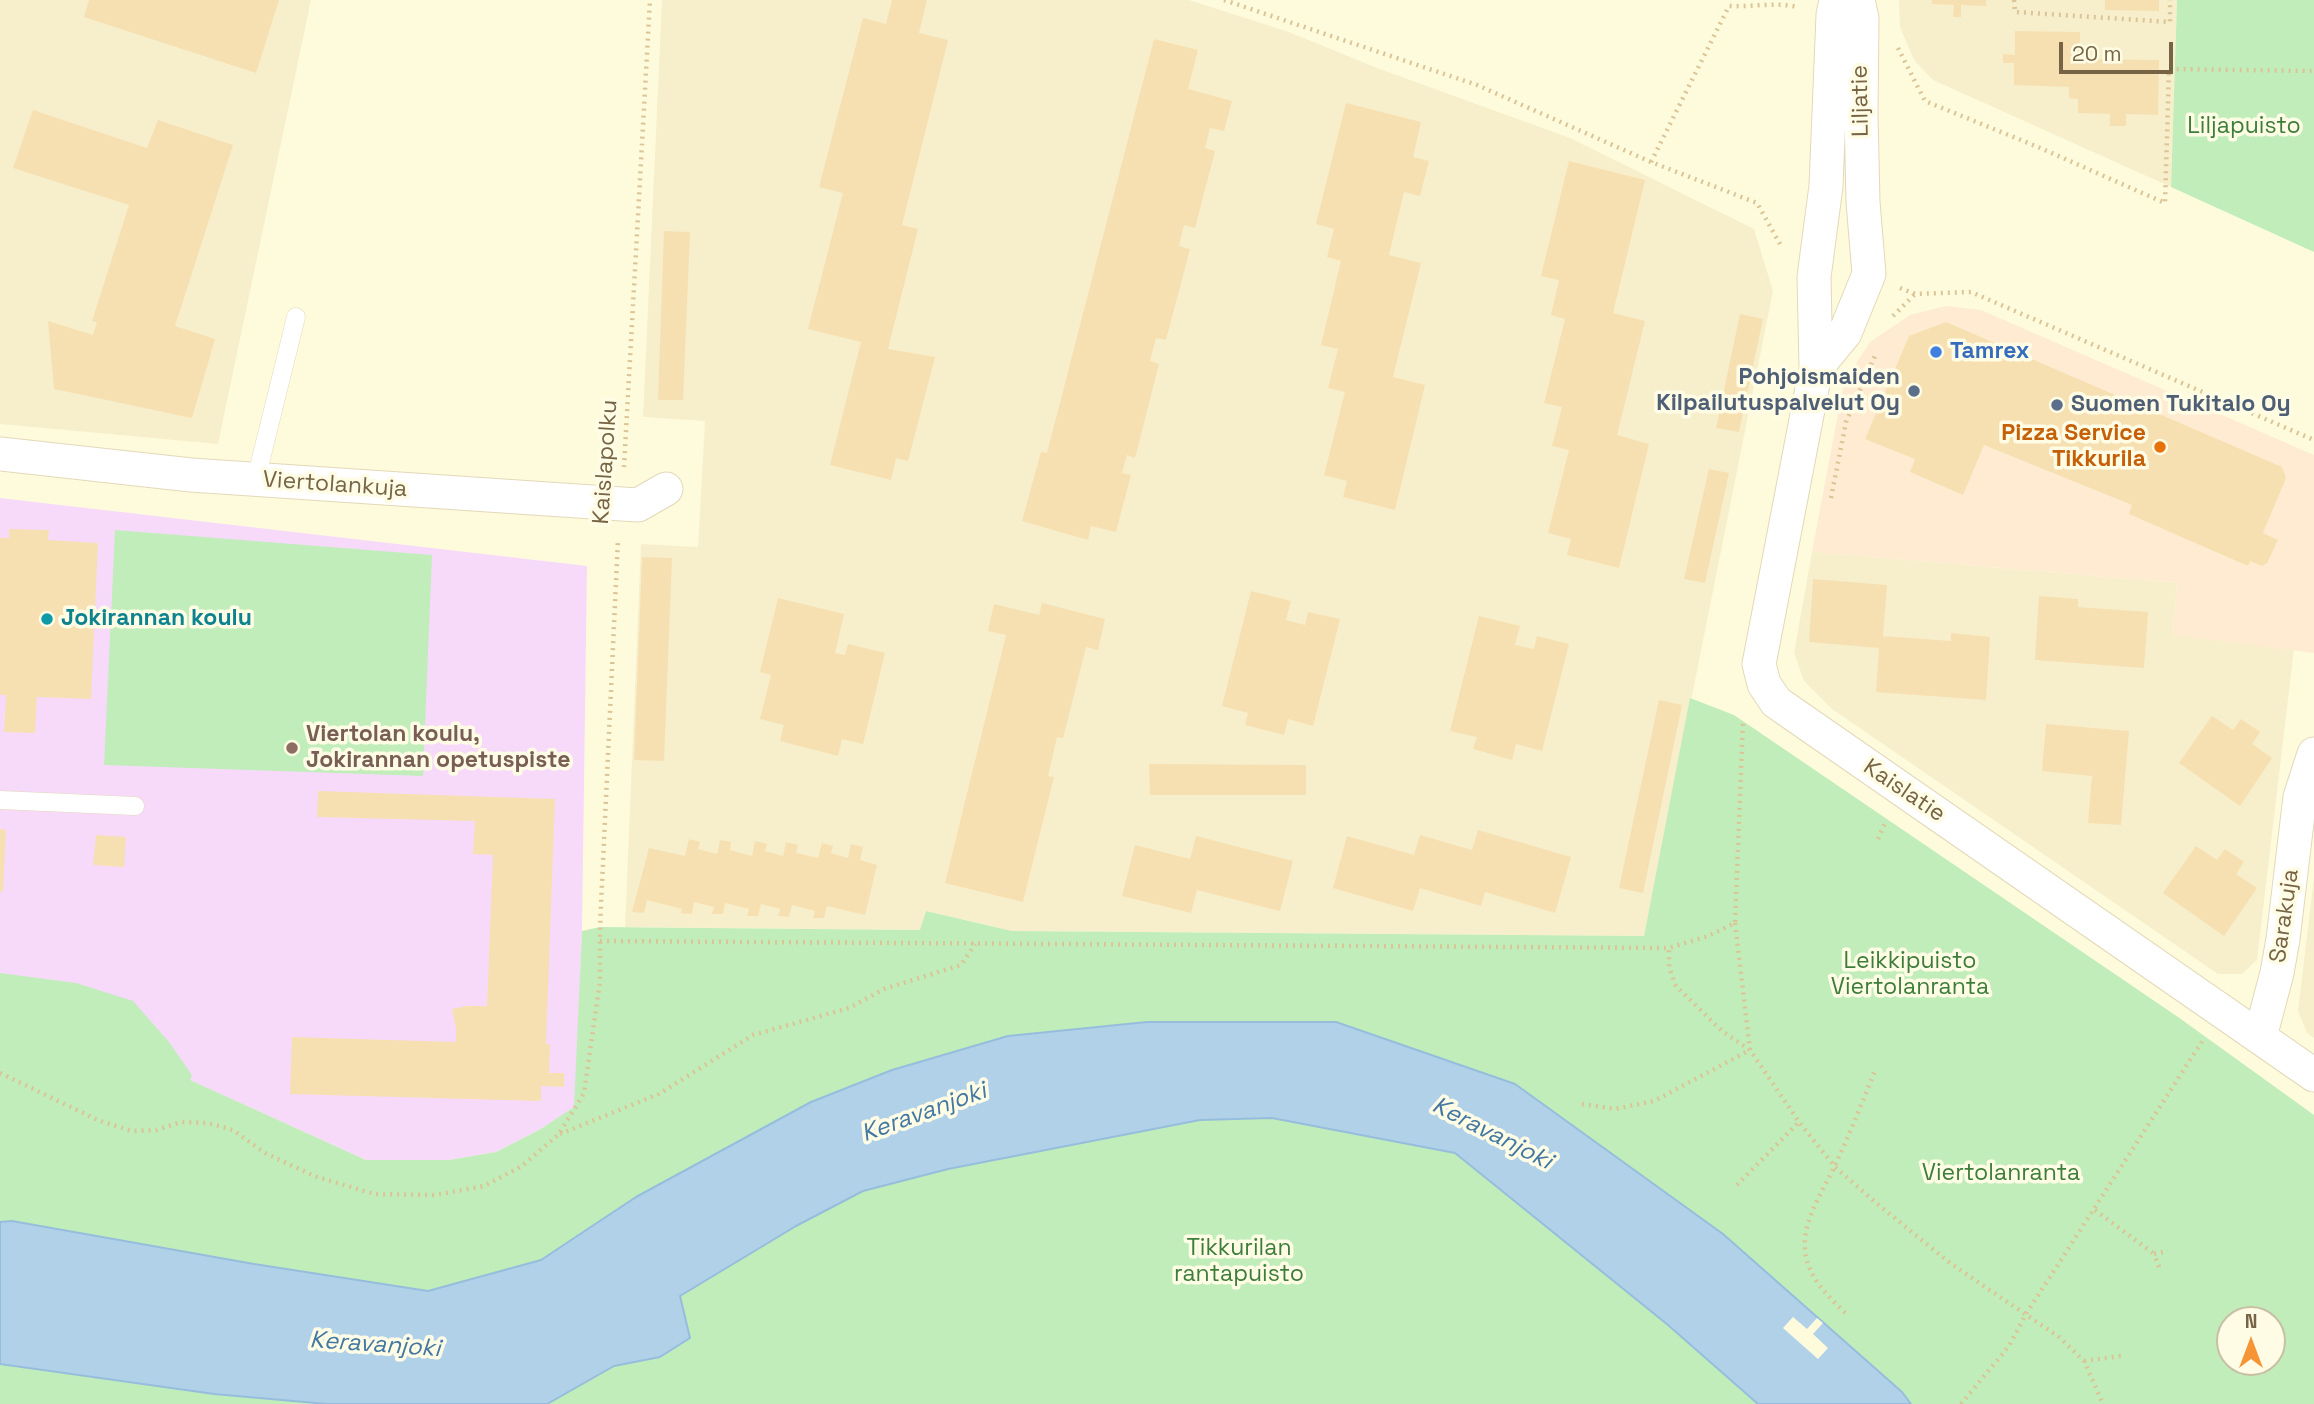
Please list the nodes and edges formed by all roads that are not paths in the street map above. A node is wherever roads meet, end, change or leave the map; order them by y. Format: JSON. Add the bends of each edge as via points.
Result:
{"nodes":[{"id":1,"x":1847,"y":8,"type":"edge"},
{"id":2,"x":1826,"y":186,"type":"joint"},
{"id":3,"x":1863,"y":202,"type":"joint"},
{"id":4,"x":296,"y":317,"type":"dead end"},
{"id":5,"x":1816,"y":368,"type":"junction"},
{"id":6,"x":0,"y":454,"type":"edge"},
{"id":7,"x":256,"y":479,"type":"junction"},
{"id":8,"x":666,"y":489,"type":"dead end"},
{"id":9,"x":2314,"y":754,"type":"edge"},
{"id":10,"x":0,"y":800,"type":"edge"},
{"id":11,"x":135,"y":806,"type":"dead end"},
{"id":12,"x":2260,"y":1037,"type":"junction"},
{"id":13,"x":2314,"y":1075,"type":"edge"}],
"edges":[{"from":1,"to":2,"type":"street","name":"Liljatie"},
{"from":1,"to":3,"type":"street","name":"Liljatie","via":[[1860,102]]},
{"from":2,"to":5,"type":"street","name":"Kaislatie","via":[[1814,276]]},
{"from":3,"to":5,"type":"street","name":"Kaislatie","via":[[1870,274],[1845,333]]},
{"from":4,"to":7,"type":"lane"},
{"from":5,"to":12,"type":"street","name":"Kaislatie","via":[[1759,664],[1764,684],[1776,702]]},
{"from":6,"to":7,"type":"street","name":"Viertolankuja"},
{"from":7,"to":8,"type":"street","name":"Viertolankuja","via":[[638,505]]},
{"from":9,"to":12,"type":"street","name":"Sarakuja","via":[[2300,797],[2281,950]]},
{"from":10,"to":11,"type":"lane"},
{"from":12,"to":13,"type":"street","name":"Kaislatie"}]}
